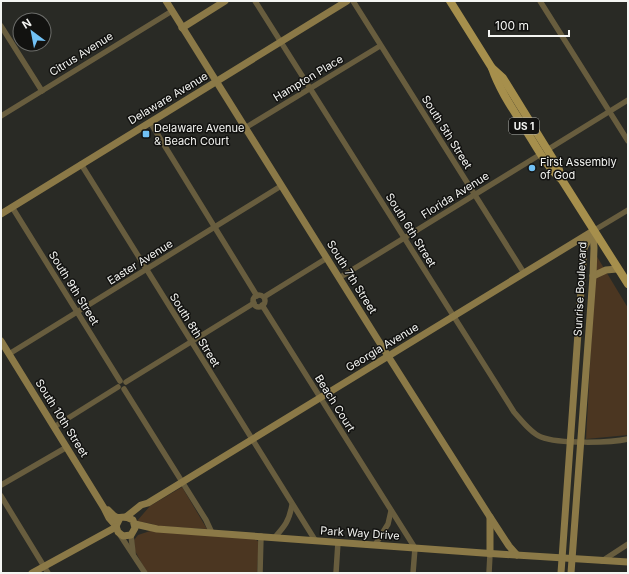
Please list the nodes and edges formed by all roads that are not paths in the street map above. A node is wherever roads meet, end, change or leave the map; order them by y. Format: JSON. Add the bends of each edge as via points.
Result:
{"nodes":[{"id":1,"x":166,"y":1,"type":"edge"},
{"id":2,"x":226,"y":1,"type":"edge"},
{"id":3,"x":255,"y":1,"type":"edge"},
{"id":4,"x":347,"y":1,"type":"edge"},
{"id":5,"x":353,"y":1,"type":"edge"},
{"id":6,"x":450,"y":1,"type":"edge"},
{"id":7,"x":540,"y":1,"type":"edge"},
{"id":8,"x":172,"y":11,"type":"junction"},
{"id":9,"x":1,"y":26,"type":"edge"},
{"id":10,"x":182,"y":28,"type":"junction"},
{"id":11,"x":281,"y":42,"type":"junction"},
{"id":12,"x":380,"y":46,"type":"junction"},
{"id":13,"x":216,"y":82,"type":"junction"},
{"id":14,"x":310,"y":89,"type":"junction"},
{"id":15,"x":42,"y":91,"type":"junction"},
{"id":16,"x":628,"y":100,"type":"edge"},
{"id":17,"x":610,"y":112,"type":"junction"},
{"id":18,"x":1,"y":116,"type":"edge"},
{"id":19,"x":150,"y":122,"type":"junction"},
{"id":20,"x":245,"y":128,"type":"junction"},
{"id":21,"x":628,"y":141,"type":"edge"},
{"id":22,"x":544,"y":152,"type":"junction"},
{"id":23,"x":81,"y":164,"type":"junction"},
{"id":24,"x":281,"y":186,"type":"junction"},
{"id":25,"x":475,"y":195,"type":"junction"},
{"id":26,"x":12,"y":207,"type":"junction"},
{"id":27,"x":628,"y":210,"type":"edge"},
{"id":28,"x":1,"y":214,"type":"edge"},
{"id":29,"x":214,"y":227,"type":"junction"},
{"id":30,"x":593,"y":231,"type":"junction"},
{"id":31,"x":404,"y":238,"type":"junction"},
{"id":32,"x":327,"y":258,"type":"junction"},
{"id":33,"x":618,"y":269,"type":"junction"},
{"id":34,"x":146,"y":270,"type":"junction"},
{"id":35,"x":524,"y":273,"type":"junction"},
{"id":36,"x":593,"y":276,"type":"junction"},
{"id":37,"x":340,"y":278,"type":"junction"},
{"id":38,"x":627,"y":285,"type":"edge"},
{"id":39,"x":257,"y":296,"type":"junction"},
{"id":40,"x":264,"y":297,"type":"junction"},
{"id":41,"x":254,"y":303,"type":"junction"},
{"id":42,"x":262,"y":306,"type":"junction"},
{"id":43,"x":77,"y":312,"type":"junction"},
{"id":44,"x":453,"y":316,"type":"junction"},
{"id":45,"x":1,"y":341,"type":"edge"},
{"id":46,"x":191,"y":342,"type":"junction"},
{"id":47,"x":9,"y":354,"type":"junction"},
{"id":48,"x":388,"y":356,"type":"junction"},
{"id":49,"x":120,"y":381,"type":"junction"},
{"id":50,"x":126,"y":382,"type":"junction"},
{"id":51,"x":118,"y":387,"type":"junction"},
{"id":52,"x":124,"y":389,"type":"junction"},
{"id":53,"x":320,"y":398,"type":"junction"},
{"id":54,"x":54,"y":427,"type":"junction"},
{"id":55,"x":628,"y":439,"type":"edge"},
{"id":56,"x":251,"y":440,"type":"junction"},
{"id":57,"x":571,"y":441,"type":"junction"},
{"id":58,"x":581,"y":441,"type":"junction"},
{"id":59,"x":67,"y":448,"type":"junction"},
{"id":60,"x":182,"y":482,"type":"junction"},
{"id":61,"x":1,"y":485,"type":"edge"},
{"id":62,"x":1,"y":496,"type":"edge"},
{"id":63,"x":148,"y":503,"type":"junction"},
{"id":64,"x":292,"y":505,"type":"junction"},
{"id":65,"x":104,"y":508,"type":"junction"},
{"id":66,"x":392,"y":511,"type":"junction"},
{"id":67,"x":123,"y":518,"type":"junction"},
{"id":68,"x":490,"y":518,"type":"junction"},
{"id":69,"x":134,"y":523,"type":"junction"},
{"id":70,"x":157,"y":528,"type":"junction"},
{"id":71,"x":117,"y":530,"type":"junction"},
{"id":72,"x":212,"y":533,"type":"junction"},
{"id":73,"x":132,"y":534,"type":"junction"},
{"id":74,"x":261,"y":536,"type":"junction"},
{"id":75,"x":275,"y":537,"type":"junction"},
{"id":76,"x":314,"y":540,"type":"junction"},
{"id":77,"x":338,"y":542,"type":"junction"},
{"id":78,"x":628,"y":544,"type":"edge"},
{"id":79,"x":375,"y":545,"type":"junction"},
{"id":80,"x":415,"y":548,"type":"junction"},
{"id":81,"x":490,"y":554,"type":"junction"},
{"id":82,"x":133,"y":555,"type":"junction"},
{"id":83,"x":517,"y":555,"type":"junction"},
{"id":84,"x":562,"y":558,"type":"junction"},
{"id":85,"x":572,"y":559,"type":"junction"},
{"id":86,"x":602,"y":561,"type":"junction"},
{"id":87,"x":628,"y":562,"type":"edge"},
{"id":88,"x":44,"y":566,"type":"junction"},
{"id":89,"x":32,"y":573,"type":"edge"},
{"id":90,"x":48,"y":573,"type":"edge"},
{"id":91,"x":144,"y":573,"type":"edge"},
{"id":92,"x":260,"y":573,"type":"edge"},
{"id":93,"x":336,"y":573,"type":"edge"},
{"id":94,"x":413,"y":573,"type":"edge"},
{"id":95,"x":488,"y":573,"type":"edge"},
{"id":96,"x":561,"y":573,"type":"edge"},
{"id":97,"x":571,"y":573,"type":"edge"}],
"edges":[{"from":1,"to":8,"type":"street","name":"South 7th Street"},
{"from":2,"to":10,"type":"street"},
{"from":3,"to":11,"type":"street","name":"South 6th Street"},
{"from":4,"to":11,"type":"street","name":"Delaware Avenue"},
{"from":5,"to":12,"type":"street","name":"South 5th Street"},
{"from":6,"to":22,"type":"main road","number":"US 1","via":[[492,68],[496,82]]},
{"from":7,"to":17,"type":"street"},
{"from":8,"to":10,"type":"street","name":"South 7th Street"},
{"from":8,"to":15,"type":"street","name":"Citrus Avenue"},
{"from":9,"to":15,"type":"street"},
{"from":10,"to":13,"type":"street","name":"South 7th Street"},
{"from":11,"to":13,"type":"street","name":"Delaware Avenue"},
{"from":11,"to":14,"type":"street","name":"South 6th Street"},
{"from":12,"to":14,"type":"street","name":"Hampton Place"},
{"from":12,"to":25,"type":"street","name":"South 5th Street"},
{"from":13,"to":19,"type":"street","name":"Delaware Avenue"},
{"from":13,"to":20,"type":"street","name":"South 7th Street"},
{"from":14,"to":20,"type":"street","name":"Hampton Place"},
{"from":14,"to":31,"type":"street","name":"South 6th Street"},
{"from":15,"to":18,"type":"street","name":"Citrus Avenue"},
{"from":16,"to":17,"type":"street","name":"Florida Avenue"},
{"from":17,"to":21,"type":"street"},
{"from":17,"to":22,"type":"street","name":"Florida Avenue"},
{"from":19,"to":23,"type":"street","name":"Delaware Avenue"},
{"from":19,"to":29,"type":"street"},
{"from":20,"to":24,"type":"street","name":"South 7th Street"},
{"from":22,"to":25,"type":"street","name":"Florida Avenue"},
{"from":22,"to":30,"type":"main road","number":"US 1","via":[[552,171],[562,180]]},
{"from":23,"to":26,"type":"street","name":"Delaware Avenue"},
{"from":23,"to":34,"type":"street","name":"South 8th Street"},
{"from":24,"to":29,"type":"street","name":"Easter Avenue"},
{"from":24,"to":32,"type":"street","name":"South 7th Street"},
{"from":25,"to":31,"type":"street","name":"Florida Avenue"},
{"from":25,"to":35,"type":"street","name":"South 5th Street"},
{"from":26,"to":28,"type":"street","name":"Delaware Avenue"},
{"from":26,"to":43,"type":"street","name":"South 9th Street"},
{"from":27,"to":30,"type":"street","name":"Georgia Avenue"},
{"from":29,"to":34,"type":"street","name":"Easter Avenue"},
{"from":29,"to":39,"type":"street"},
{"from":30,"to":33,"type":"main road","number":"US 1"},
{"from":30,"to":35,"type":"street","name":"Georgia Avenue"},
{"from":30,"to":36,"type":"street","name":"Sunrise Boulevard"},
{"from":30,"to":57,"type":"street","name":"Sunrise Boulevard","via":[[584,248]]},
{"from":31,"to":37,"type":"street","name":"Florida Avenue"},
{"from":31,"to":44,"type":"street","name":"South 6th Street"},
{"from":32,"to":37,"type":"street","name":"South 7th Street"},
{"from":32,"to":40,"type":"street"},
{"from":33,"to":36,"type":"street","via":[[606,270]]},
{"from":33,"to":38,"type":"main road","number":"US 1"},
{"from":34,"to":43,"type":"street","name":"Easter Avenue"},
{"from":34,"to":46,"type":"street","name":"South 8th Street"},
{"from":35,"to":44,"type":"street","name":"Georgia Avenue"},
{"from":36,"to":58,"type":"street","name":"Sunrise Boulevard"},
{"from":37,"to":48,"type":"street","name":"South 7th Street"},
{"from":39,"to":40,"type":"street"},
{"from":39,"to":41,"type":"street"},
{"from":40,"to":42,"type":"street"},
{"from":41,"to":42,"type":"street"},
{"from":41,"to":46,"type":"street"},
{"from":42,"to":53,"type":"street","name":"Beach Court"},
{"from":43,"to":47,"type":"street","name":"Easter Avenue"},
{"from":43,"to":49,"type":"street","name":"South 9th Street"},
{"from":44,"to":48,"type":"street","name":"Georgia Avenue"},
{"from":44,"to":57,"type":"street","name":"South 6th Street","via":[[523,422],[540,437]]},
{"from":45,"to":47,"type":"street","name":"South 10th Street"},
{"from":46,"to":50,"type":"street"},
{"from":46,"to":56,"type":"street","name":"South 8th Street"},
{"from":47,"to":54,"type":"street","name":"South 10th Street"},
{"from":48,"to":53,"type":"street","name":"Georgia Avenue"},
{"from":48,"to":68,"type":"street","name":"South 7th Street"},
{"from":49,"to":50,"type":"street"},
{"from":49,"to":51,"type":"street"},
{"from":50,"to":52,"type":"street","via":[[127,386]]},
{"from":51,"to":52,"type":"street"},
{"from":51,"to":54,"type":"street"},
{"from":52,"to":60,"type":"street"},
{"from":53,"to":56,"type":"street","name":"Georgia Avenue"},
{"from":53,"to":66,"type":"street","name":"Beach Court"},
{"from":54,"to":59,"type":"street","name":"South 10th Street"},
{"from":55,"to":58,"type":"street","name":"South 6th Street"},
{"from":56,"to":60,"type":"street","name":"Georgia Avenue"},
{"from":56,"to":64,"type":"street","name":"South 8th Street"},
{"from":57,"to":58,"type":"street","name":"South 6th Street"},
{"from":57,"to":84,"type":"street","name":"Sunrise Boulevard"},
{"from":58,"to":85,"type":"street","name":"Sunrise Boulevard"},
{"from":59,"to":61,"type":"street"},
{"from":59,"to":65,"type":"street","name":"South 10th Street"},
{"from":60,"to":63,"type":"street","name":"Georgia Avenue"},
{"from":60,"to":72,"type":"street"},
{"from":62,"to":88,"type":"street"},
{"from":63,"to":67,"type":"street","name":"Georgia Avenue"},
{"from":63,"to":69,"type":"street","name":"Georgia Avenue"},
{"from":64,"to":75,"type":"street","via":[[290,518]]},
{"from":64,"to":76,"type":"street","name":"South 8th Street"},
{"from":65,"to":67,"type":"street","name":"South 10th Street","via":[[115,517]]},
{"from":65,"to":71,"type":"street","name":"South 10th Street"},
{"from":66,"to":79,"type":"street","via":[[388,524]]},
{"from":66,"to":80,"type":"street","name":"Beach Court"},
{"from":67,"to":69,"type":"street","via":[[131,519]]},
{"from":67,"to":71,"type":"street"},
{"from":68,"to":81,"type":"street"},
{"from":68,"to":83,"type":"street","name":"South 7th Street"},
{"from":69,"to":70,"type":"street","name":"Park Way Drive"},
{"from":69,"to":73,"type":"street"},
{"from":70,"to":72,"type":"street","name":"Park Way Drive"},
{"from":70,"to":73,"type":"street","name":"Park Way Drive"},
{"from":71,"to":73,"type":"street","via":[[125,536]]},
{"from":71,"to":82,"type":"street","name":"South 10th Street"},
{"from":71,"to":88,"type":"street","via":[[100,535]]},
{"from":72,"to":74,"type":"street","name":"Park Way Drive"},
{"from":73,"to":82,"type":"street","name":"South 10th Street"},
{"from":74,"to":75,"type":"street","name":"Park Way Drive"},
{"from":74,"to":92,"type":"street"},
{"from":75,"to":76,"type":"street","name":"Park Way Drive"},
{"from":76,"to":77,"type":"street","name":"Park Way Drive"},
{"from":77,"to":79,"type":"street","name":"Park Way Drive"},
{"from":77,"to":93,"type":"street"},
{"from":78,"to":86,"type":"street"},
{"from":79,"to":80,"type":"street","name":"Park Way Drive"},
{"from":80,"to":81,"type":"street","name":"Park Way Drive"},
{"from":80,"to":94,"type":"street"},
{"from":81,"to":83,"type":"street","name":"Park Way Drive"},
{"from":81,"to":95,"type":"street"},
{"from":82,"to":91,"type":"street","name":"South 10th Street"},
{"from":83,"to":84,"type":"street","name":"Park Way Drive"},
{"from":84,"to":85,"type":"street","name":"Park Way Drive"},
{"from":84,"to":96,"type":"street","name":"Sunrise Boulevard"},
{"from":85,"to":86,"type":"street","name":"Park Way Drive"},
{"from":85,"to":97,"type":"street","name":"Sunrise Boulevard"},
{"from":86,"to":87,"type":"street","name":"Park Way Drive"},
{"from":88,"to":89,"type":"street"},
{"from":88,"to":90,"type":"street"}]}
